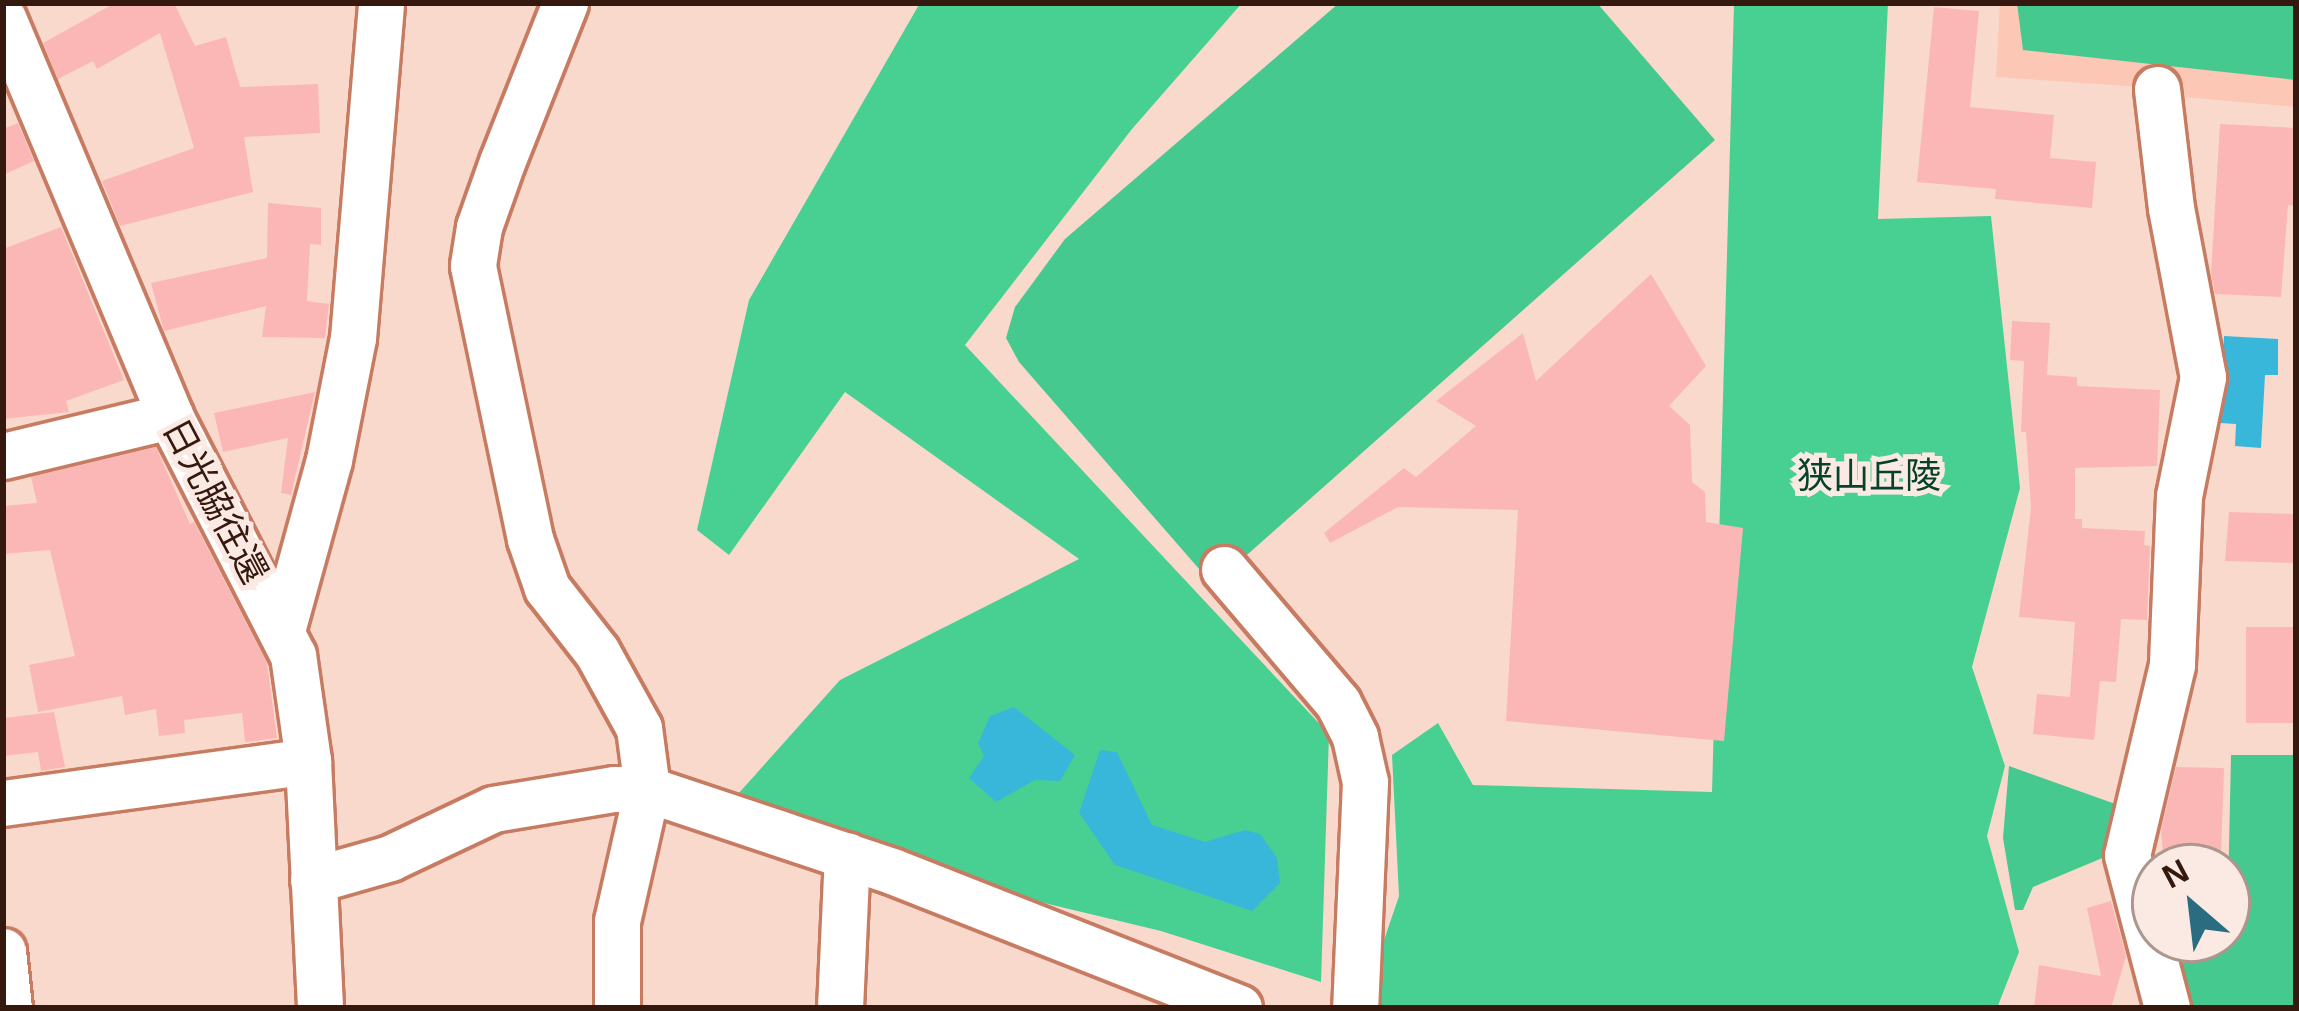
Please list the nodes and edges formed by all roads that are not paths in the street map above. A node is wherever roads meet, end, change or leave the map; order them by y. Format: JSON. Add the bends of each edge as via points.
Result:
{"nodes":[{"id":1,"x":381,"y":3,"type":"edge"},
{"id":2,"x":565,"y":3,"type":"edge"},
{"id":3,"x":3,"y":18,"type":"edge"},
{"id":4,"x":2157,"y":89,"type":"dead end"},
{"id":5,"x":170,"y":416,"type":"junction"},
{"id":6,"x":3,"y":456,"type":"edge"},
{"id":7,"x":1224,"y":569,"type":"dead end"},
{"id":8,"x":283,"y":627,"type":"junction"},
{"id":9,"x":308,"y":760,"type":"junction"},
{"id":10,"x":647,"y":789,"type":"junction"},
{"id":11,"x":3,"y":803,"type":"edge"},
{"id":12,"x":847,"y":855,"type":"junction"},
{"id":13,"x":314,"y":880,"type":"junction"},
{"id":14,"x":3,"y":951,"type":"edge"},
{"id":15,"x":1225,"y":1005,"type":"edge"},
{"id":16,"x":9,"y":1008,"type":"edge"},
{"id":17,"x":320,"y":1008,"type":"edge"},
{"id":18,"x":616,"y":1008,"type":"edge"},
{"id":19,"x":840,"y":1008,"type":"edge"},
{"id":20,"x":1355,"y":1008,"type":"edge"},
{"id":21,"x":2167,"y":1008,"type":"edge"}],
"edges":[{"from":1,"to":8,"type":"street","via":[[352,338]]},
{"from":2,"to":10,"type":"street","via":[[494,184],[472,266],[530,539],[547,588],[630,704]]},
{"from":3,"to":5,"type":"street","name":"日光脇往還"},
{"from":4,"to":21,"type":"street","via":[[2203,377],[2180,496],[2173,665],[2127,855]]},
{"from":5,"to":6,"type":"street"},
{"from":5,"to":8,"type":"street","name":"日光脇往還"},
{"from":7,"to":20,"type":"street","via":[[1338,703],[1355,737],[1365,782]]},
{"from":8,"to":9,"type":"street","name":"日光脇往還"},
{"from":9,"to":11,"type":"street"},
{"from":9,"to":13,"type":"street","name":"日光脇往還"},
{"from":10,"to":12,"type":"street"},
{"from":10,"to":13,"type":"street","via":[[493,809],[390,858]]},
{"from":10,"to":18,"type":"street","via":[[617,921]]},
{"from":12,"to":15,"type":"street"},
{"from":12,"to":19,"type":"street"},
{"from":13,"to":17,"type":"street","name":"日光脇往還"},
{"from":14,"to":16,"type":"street"}]}
